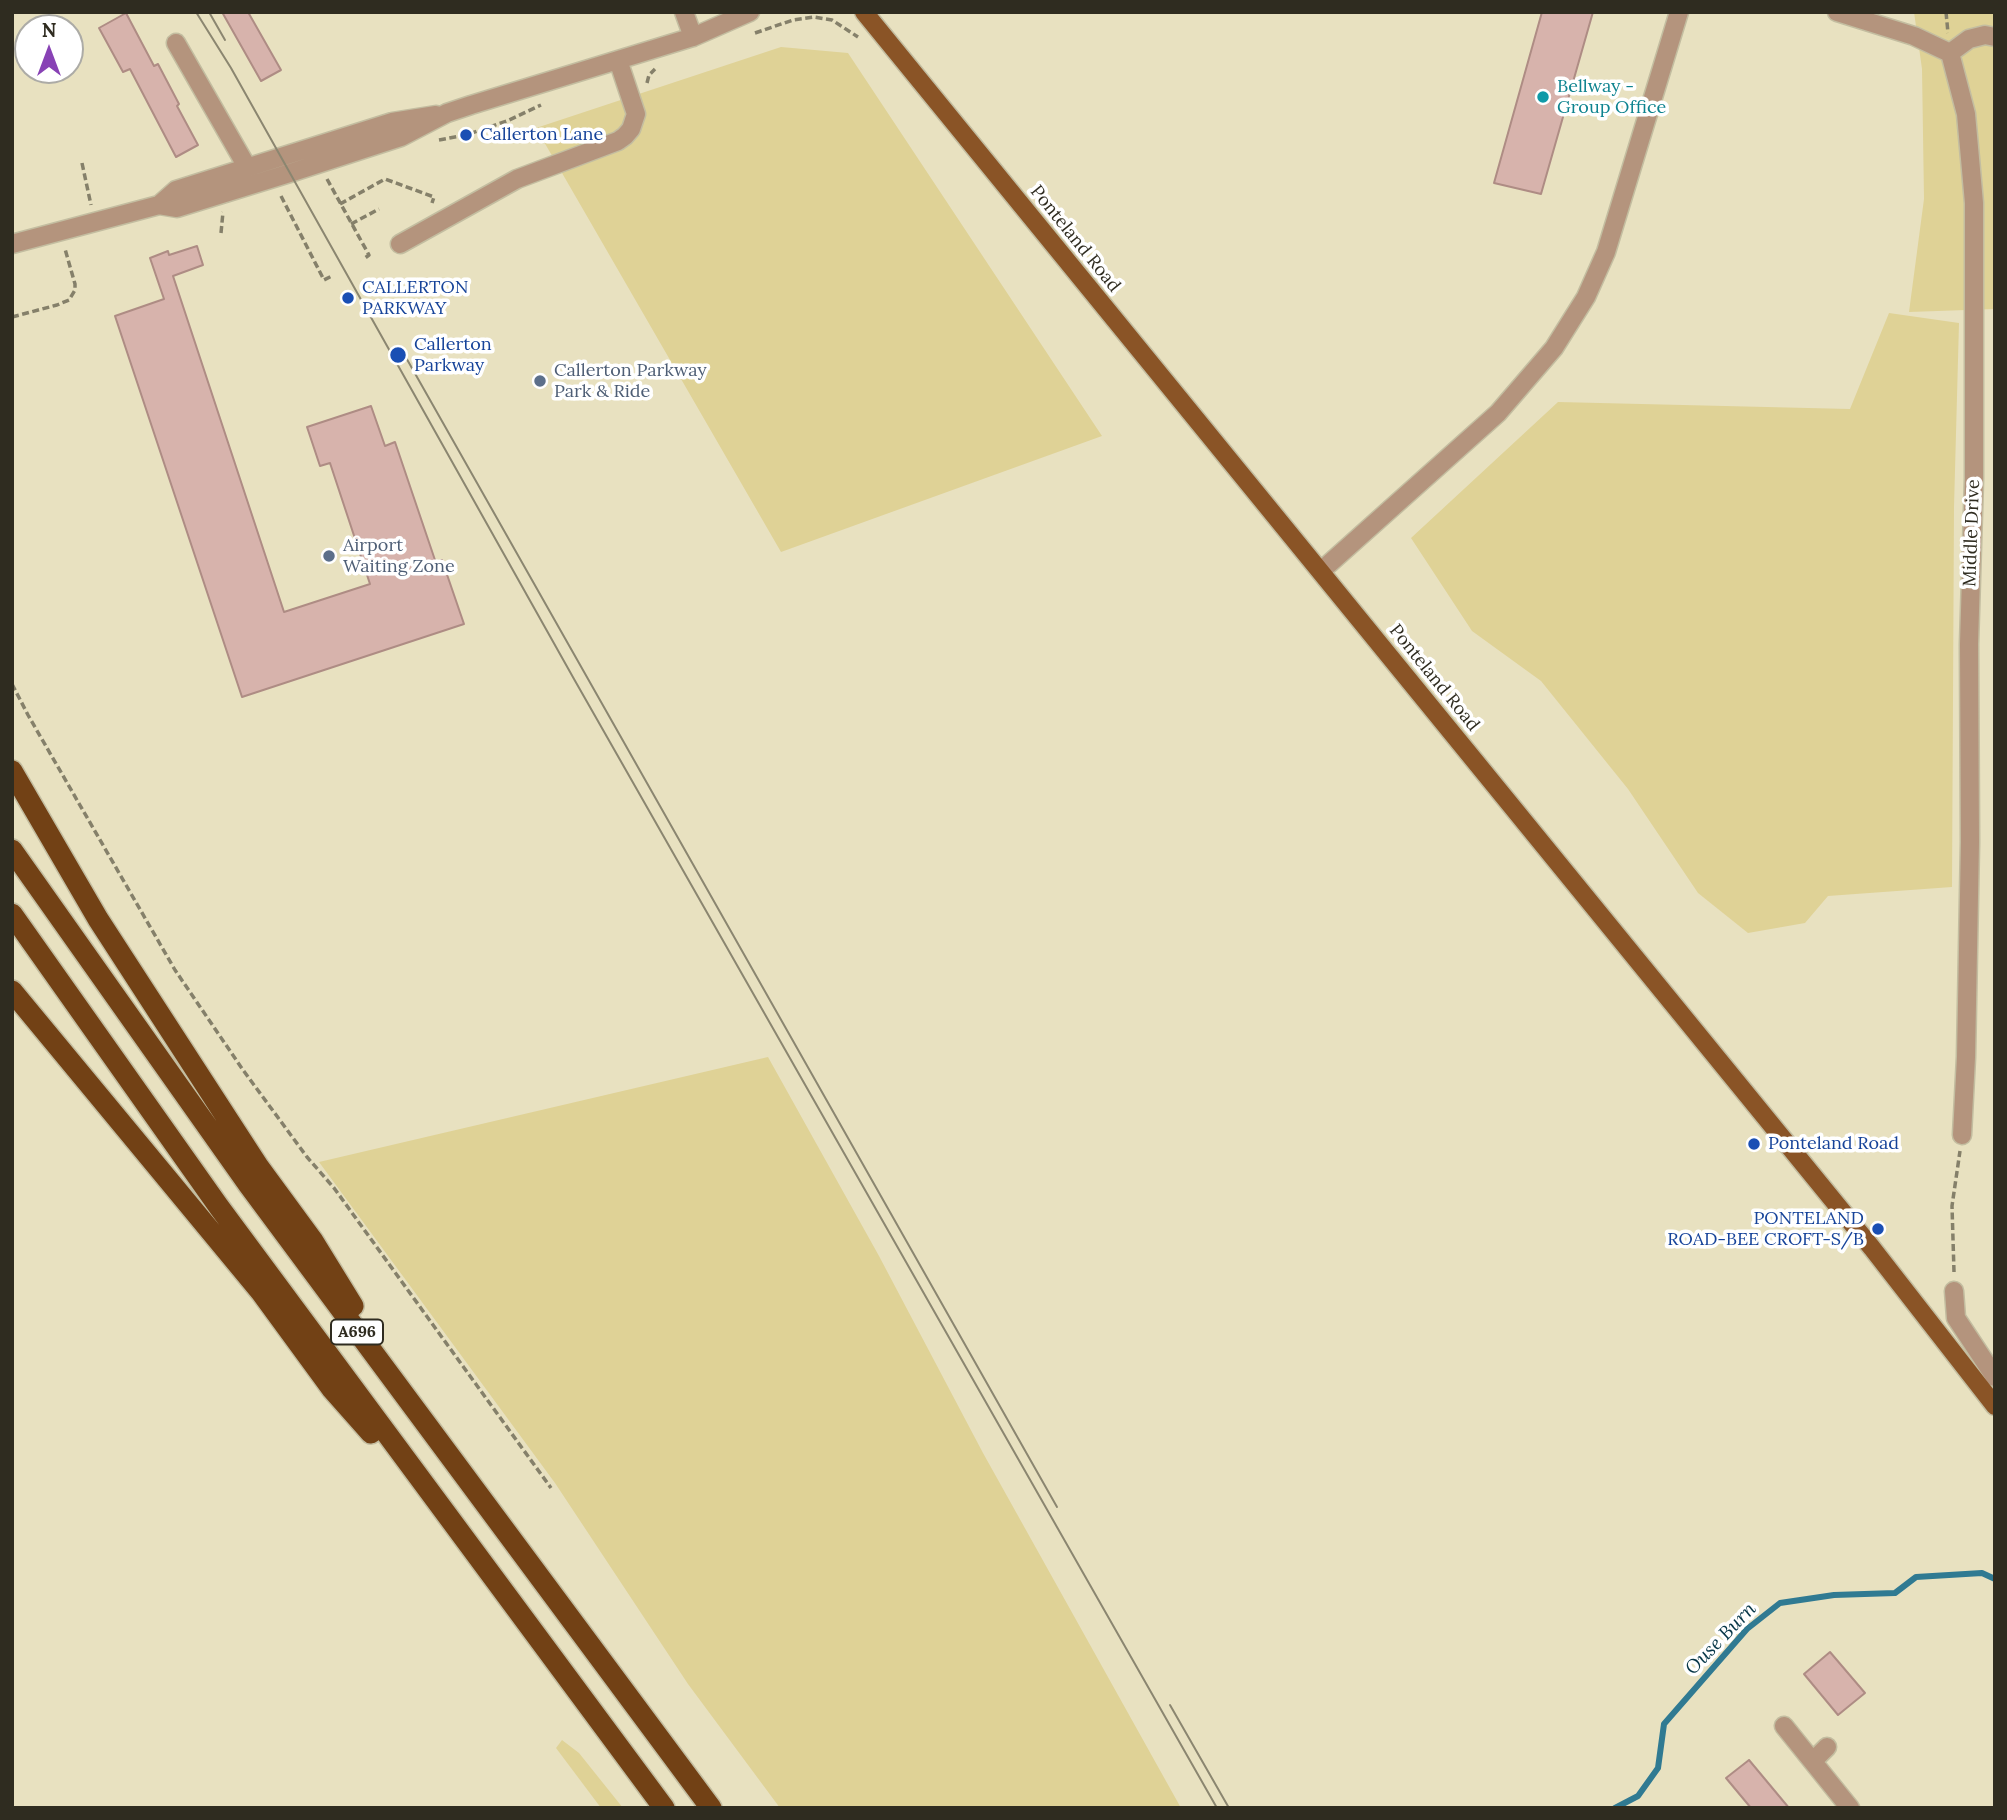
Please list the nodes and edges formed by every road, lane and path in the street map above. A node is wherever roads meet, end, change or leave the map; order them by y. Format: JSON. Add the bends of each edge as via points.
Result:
{"nodes":[{"id":1,"x":684,"y":12,"type":"edge"},
{"id":2,"x":750,"y":12,"type":"edge"},
{"id":3,"x":864,"y":12,"type":"edge"},
{"id":4,"x":1679,"y":12,"type":"edge"},
{"id":5,"x":1837,"y":12,"type":"edge"},
{"id":6,"x":838,"y":24,"type":"dead end"},
{"id":7,"x":747,"y":36,"type":"dead end"},
{"id":8,"x":693,"y":37,"type":"junction"},
{"id":9,"x":1995,"y":37,"type":"edge"},
{"id":10,"x":176,"y":43,"type":"dead end"},
{"id":11,"x":1950,"y":52,"type":"junction"},
{"id":12,"x":618,"y":60,"type":"junction"},
{"id":13,"x":657,"y":68,"type":"dead end"},
{"id":14,"x":631,"y":94,"type":"junction"},
{"id":15,"x":544,"y":104,"type":"dead end"},
{"id":16,"x":447,"y":113,"type":"junction"},
{"id":17,"x":432,"y":142,"type":"dead end"},
{"id":18,"x":82,"y":163,"type":"dead end"},
{"id":19,"x":247,"y":167,"type":"junction"},
{"id":20,"x":323,"y":170,"type":"dead end"},
{"id":21,"x":275,"y":185,"type":"dead end"},
{"id":22,"x":340,"y":204,"type":"junction"},
{"id":23,"x":168,"y":207,"type":"junction"},
{"id":24,"x":379,"y":209,"type":"dead end"},
{"id":25,"x":96,"y":222,"type":"junction"},
{"id":26,"x":351,"y":224,"type":"junction"},
{"id":27,"x":435,"y":225,"type":"junction"},
{"id":28,"x":60,"y":232,"type":"junction"},
{"id":29,"x":12,"y":244,"type":"edge"},
{"id":30,"x":400,"y":244,"type":"dead end"},
{"id":31,"x":365,"y":258,"type":"dead end"},
{"id":32,"x":332,"y":276,"type":"dead end"},
{"id":33,"x":12,"y":317,"type":"edge"},
{"id":34,"x":1321,"y":571,"type":"junction"},
{"id":35,"x":12,"y":684,"type":"edge"},
{"id":36,"x":12,"y":771,"type":"edge"},
{"id":37,"x":12,"y":850,"type":"edge"},
{"id":38,"x":12,"y":914,"type":"edge"},
{"id":39,"x":12,"y":991,"type":"edge"},
{"id":40,"x":1962,"y":1135,"type":"joint"},
{"id":41,"x":1954,"y":1291,"type":"joint"},
{"id":42,"x":1995,"y":1377,"type":"edge"},
{"id":43,"x":1995,"y":1406,"type":"edge"},
{"id":44,"x":421,"y":1419,"type":"junction"},
{"id":45,"x":551,"y":1488,"type":"dead end"},
{"id":46,"x":467,"y":1543,"type":"junction"},
{"id":47,"x":1784,"y":1726,"type":"dead end"},
{"id":48,"x":1827,"y":1747,"type":"dead end"},
{"id":49,"x":1813,"y":1761,"type":"junction"},
{"id":50,"x":664,"y":1808,"type":"edge"},
{"id":51,"x":711,"y":1808,"type":"edge"},
{"id":52,"x":1850,"y":1808,"type":"edge"}],
"edges":[{"from":1,"to":8,"type":"street"},
{"from":2,"to":8,"type":"street"},
{"from":3,"to":34,"type":"main road","name":"Ponteland Road"},
{"from":4,"to":34,"type":"street","via":[[1606,252],[1586,297],[1554,348],[1498,413]]},
{"from":5,"to":11,"type":"street"},
{"from":6,"to":7,"type":"path","via":[[804,18]]},
{"from":8,"to":12,"type":"street"},
{"from":9,"to":11,"type":"street","via":[[1969,39]]},
{"from":10,"to":19,"type":"street"},
{"from":11,"to":40,"type":"street","name":"Middle Drive","via":[[1966,114],[1974,203],[1975,478]]},
{"from":12,"to":14,"type":"street"},
{"from":12,"to":16,"type":"street"},
{"from":13,"to":14,"type":"path","via":[[649,75],[648,89]]},
{"from":14,"to":27,"type":"street","via":[[634,122],[618,141],[517,178]]},
{"from":15,"to":17,"type":"path","via":[[487,128]]},
{"from":16,"to":19,"type":"street","via":[[392,122]]},
{"from":16,"to":23,"type":"street","via":[[401,137]]},
{"from":18,"to":25,"type":"path"},
{"from":19,"to":23,"type":"street","via":[[176,190]]},
{"from":20,"to":22,"type":"path"},
{"from":21,"to":32,"type":"path","via":[[324,280]]},
{"from":22,"to":26,"type":"path"},
{"from":22,"to":27,"type":"path","via":[[385,179],[434,197],[429,215]]},
{"from":23,"to":25,"type":"street"},
{"from":24,"to":26,"type":"path"},
{"from":25,"to":28,"type":"street"},
{"from":26,"to":31,"type":"path","via":[[369,256]]},
{"from":27,"to":30,"type":"street"},
{"from":28,"to":29,"type":"street"},
{"from":28,"to":33,"type":"path","via":[[74,277],[73,294],[64,303]]},
{"from":34,"to":43,"type":"main road","name":"Ponteland Road","via":[[1872,1248]]},
{"from":35,"to":45,"type":"path","via":[[175,970],[243,1070]]},
{"from":36,"to":44,"type":"highway","via":[[98,919],[258,1166],[313,1241]]},
{"from":37,"to":44,"type":"highway","number":"A696"},
{"from":38,"to":46,"type":"highway","number":"A696","via":[[219,1207]]},
{"from":39,"to":46,"type":"highway","via":[[261,1292],[332,1389]]},
{"from":40,"to":41,"type":"path","via":[[1952,1206]]},
{"from":41,"to":42,"type":"street","via":[[1956,1318]]},
{"from":44,"to":51,"type":"highway","number":"A696"},
{"from":46,"to":50,"type":"highway","number":"A696"},
{"from":47,"to":49,"type":"street"},
{"from":48,"to":49,"type":"street"},
{"from":49,"to":52,"type":"street"}]}
